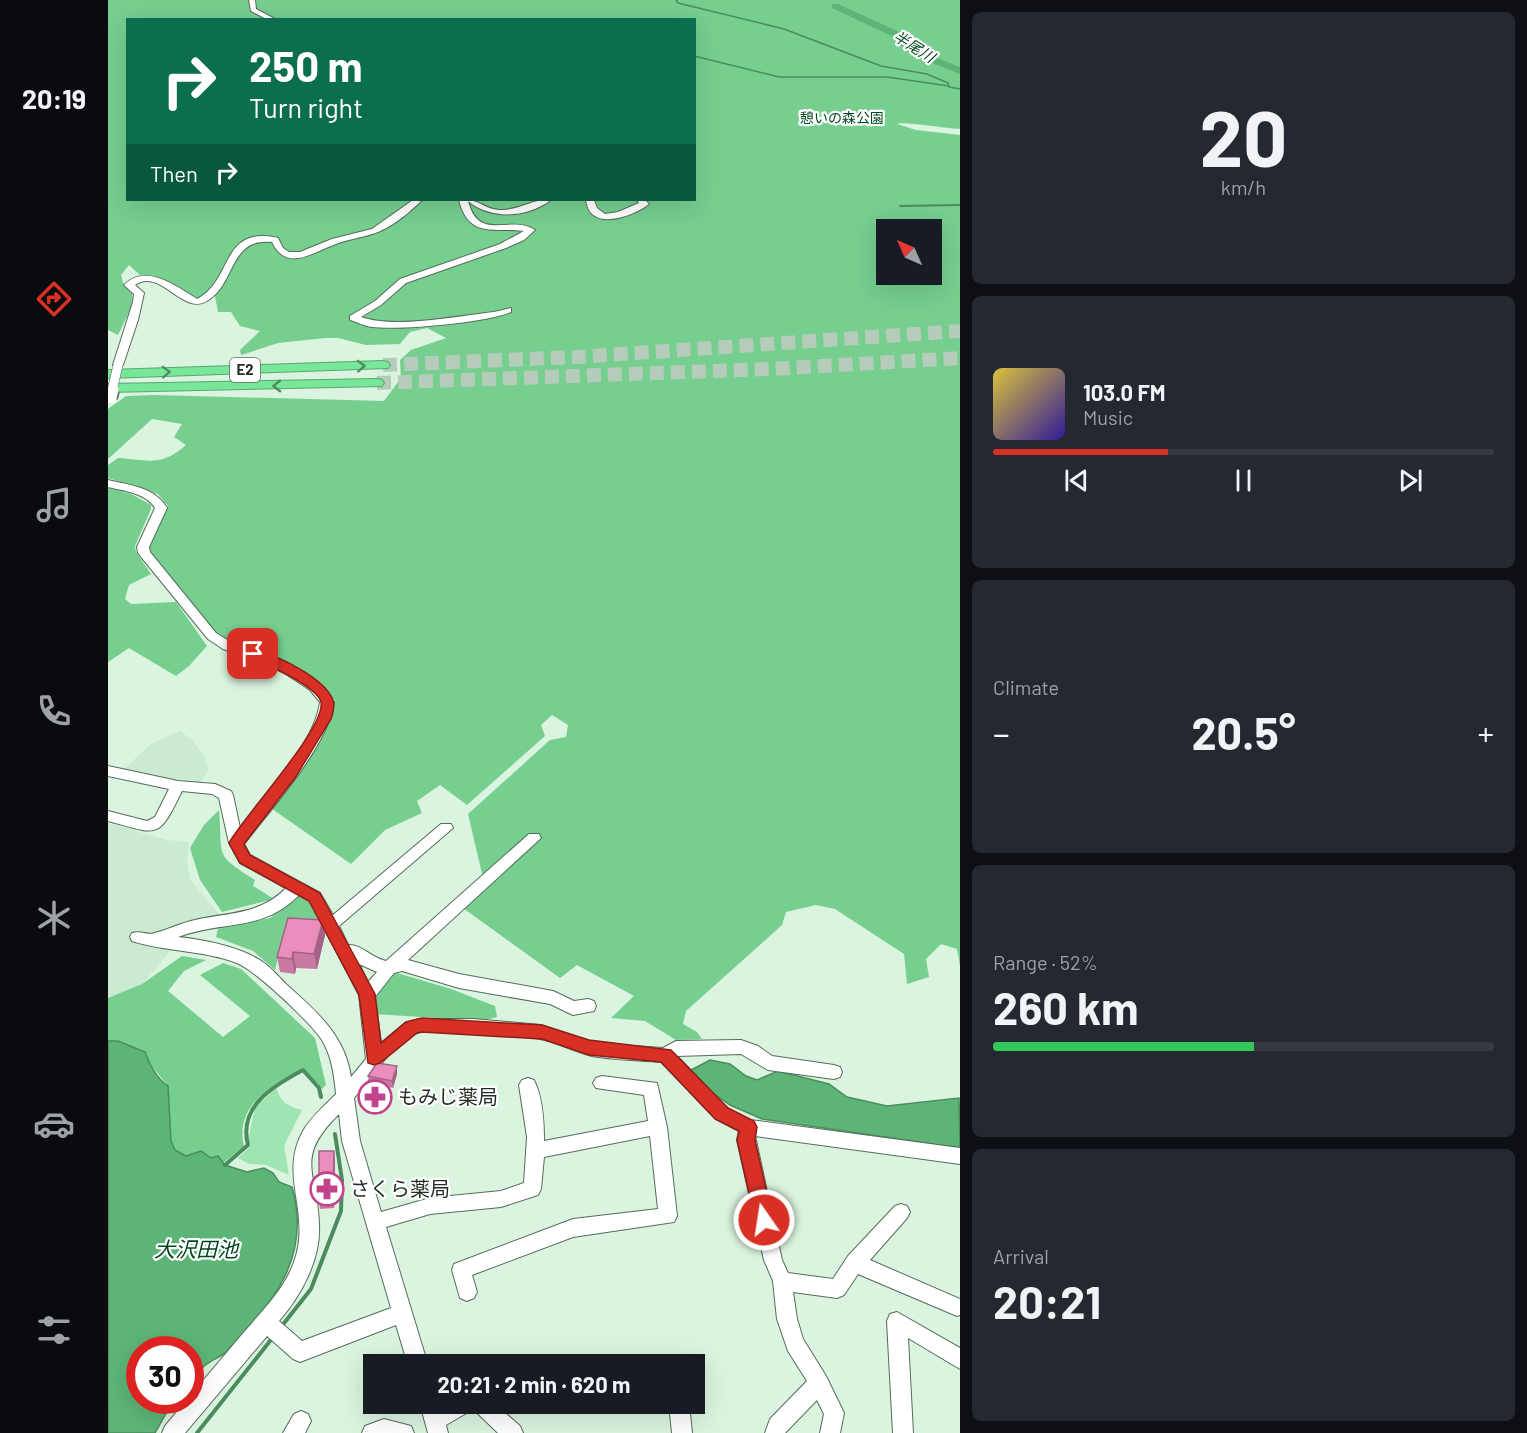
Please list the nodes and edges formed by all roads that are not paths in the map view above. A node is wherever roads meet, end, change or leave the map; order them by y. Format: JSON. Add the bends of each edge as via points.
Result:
{"nodes":[{"id":1,"x":252,"y":0,"type":"edge"},
{"id":2,"x":270,"y":18,"type":"edge"},
{"id":3,"x":417,"y":201,"type":"edge"},
{"id":4,"x":463,"y":201,"type":"edge"},
{"id":5,"x":472,"y":201,"type":"edge"},
{"id":6,"x":544,"y":201,"type":"edge"},
{"id":7,"x":590,"y":201,"type":"edge"},
{"id":8,"x":642,"y":201,"type":"edge"},
{"id":9,"x":508,"y":310,"type":"dead end"},
{"id":10,"x":383,"y":365,"type":"tunnel mouth"},
{"id":11,"x":113,"y":366,"type":"edge"},
{"id":12,"x":377,"y":383,"type":"tunnel mouth"},
{"id":13,"x":109,"y":396,"type":"edge"},
{"id":14,"x":108,"y":483,"type":"edge"},
{"id":15,"x":108,"y":771,"type":"edge"},
{"id":16,"x":178,"y":786,"type":"junction"},
{"id":17,"x":108,"y":816,"type":"edge"},
{"id":18,"x":446,"y":828,"type":"dead end"},
{"id":19,"x":534,"y":838,"type":"dead end"},
{"id":20,"x":236,"y":843,"type":"junction"},
{"id":21,"x":297,"y":887,"type":"junction"},
{"id":22,"x":329,"y":922,"type":"junction"},
{"id":23,"x":344,"y":953,"type":"junction"},
{"id":24,"x":389,"y":968,"type":"junction"},
{"id":25,"x":367,"y":994,"type":"junction"},
{"id":26,"x":588,"y":1006,"type":"dead end"},
{"id":27,"x":665,"y":1055,"type":"junction"},
{"id":28,"x":374,"y":1058,"type":"junction"},
{"id":29,"x":834,"y":1072,"type":"dead end"},
{"id":30,"x":602,"y":1083,"type":"dead end"},
{"id":31,"x":528,"y":1085,"type":"dead end"},
{"id":32,"x":346,"y":1096,"type":"junction"},
{"id":33,"x":658,"y":1127,"type":"junction"},
{"id":34,"x":748,"y":1127,"type":"junction"},
{"id":35,"x":537,"y":1150,"type":"junction"},
{"id":36,"x":960,"y":1156,"type":"edge"},
{"id":37,"x":901,"y":1212,"type":"dead end"},
{"id":38,"x":375,"y":1222,"type":"junction"},
{"id":39,"x":855,"y":1262,"type":"junction"},
{"id":40,"x":783,"y":1281,"type":"junction"},
{"id":41,"x":467,"y":1292,"type":"dead end"},
{"id":42,"x":957,"y":1307,"type":"dead end"},
{"id":43,"x":402,"y":1313,"type":"junction"},
{"id":44,"x":266,"y":1322,"type":"junction"},
{"id":45,"x":415,"y":1354,"type":"edge"},
{"id":46,"x":960,"y":1359,"type":"edge"},
{"id":47,"x":819,"y":1383,"type":"junction"},
{"id":48,"x":491,"y":1414,"type":"edge"},
{"id":49,"x":681,"y":1414,"type":"edge"},
{"id":50,"x":172,"y":1433,"type":"edge"},
{"id":51,"x":372,"y":1433,"type":"edge"},
{"id":52,"x":404,"y":1433,"type":"edge"},
{"id":53,"x":513,"y":1433,"type":"edge"},
{"id":54,"x":682,"y":1433,"type":"edge"},
{"id":55,"x":775,"y":1433,"type":"edge"},
{"id":56,"x":830,"y":1433,"type":"edge"},
{"id":57,"x":903,"y":1433,"type":"edge"}],
"edges":[{"from":1,"to":2,"type":"street","via":[[253,10]]},
{"from":3,"to":11,"type":"street","via":[[383,227],[328,243],[310,253],[283,253],[275,240],[268,238],[245,242],[214,291],[201,301],[151,279],[140,277],[132,281],[129,285],[139,293],[138,301],[129,340]]},
{"from":4,"to":9,"type":"street","via":[[468,216],[481,227],[531,230],[503,246],[403,280],[378,303],[353,318],[371,324],[406,324],[496,315]]},
{"from":5,"to":6,"type":"street","via":[[486,211],[497,213]]},
{"from":7,"to":8,"type":"street","via":[[596,214],[609,217],[645,204]]},
{"from":11,"to":10,"type":"highway","number":"E2","one_way":true},
{"from":11,"to":13,"type":"street","bridge":true},
{"from":12,"to":13,"type":"highway","number":"E2","one_way":true},
{"from":14,"to":20,"type":"street","via":[[160,503],[144,553],[212,636],[222,645],[284,666],[322,693],[327,702],[324,719],[290,774]]},
{"from":15,"to":16,"type":"street"},
{"from":16,"to":17,"type":"street","via":[[159,821],[147,827]]},
{"from":16,"to":20,"type":"street","via":[[215,789],[226,795]]},
{"from":18,"to":22,"type":"street","via":[[336,921]]},
{"from":19,"to":24,"type":"street"},
{"from":20,"to":21,"type":"street","via":[[245,859]]},
{"from":21,"to":22,"type":"street","via":[[315,897]]},
{"from":21,"to":32,"type":"street","via":[[288,899],[258,917],[146,939],[187,944],[254,964],[329,1037],[341,1065]]},
{"from":22,"to":23,"type":"street"},
{"from":23,"to":24,"type":"street","via":[[351,950],[370,964]]},
{"from":23,"to":25,"type":"street"},
{"from":24,"to":25,"type":"street"},
{"from":24,"to":26,"type":"street","via":[[402,965],[459,981],[553,998],[573,1008]]},
{"from":25,"to":28,"type":"street"},
{"from":27,"to":28,"type":"street","via":[[589,1048],[542,1032],[422,1025],[412,1027]]},
{"from":27,"to":29,"type":"street","via":[[676,1048],[741,1047],[752,1050],[768,1063]]},
{"from":27,"to":34,"type":"street","via":[[722,1114]]},
{"from":28,"to":32,"type":"street"},
{"from":30,"to":33,"type":"street","via":[[651,1088]]},
{"from":31,"to":35,"type":"street","via":[[535,1112]]},
{"from":32,"to":38,"type":"street","via":[[351,1141]]},
{"from":32,"to":44,"type":"street","via":[[317,1123],[308,1138],[300,1173],[309,1213],[307,1251],[292,1288]]},
{"from":33,"to":35,"type":"street"},
{"from":33,"to":41,"type":"street","via":[[668,1216],[573,1228],[531,1242],[461,1270]]},
{"from":34,"to":36,"type":"street"},
{"from":34,"to":40,"type":"street","via":[[746,1140],[773,1260]]},
{"from":35,"to":38,"type":"street","via":[[532,1189],[501,1199],[430,1206]]},
{"from":37,"to":39,"type":"street"},
{"from":38,"to":43,"type":"street"},
{"from":39,"to":40,"type":"street","via":[[837,1289]]},
{"from":39,"to":42,"type":"street"},
{"from":40,"to":47,"type":"street","via":[[787,1319],[795,1344]]},
{"from":43,"to":44,"type":"street","via":[[300,1352]]},
{"from":43,"to":45,"type":"street"},
{"from":44,"to":50,"type":"street"},
{"from":46,"to":57,"type":"street","via":[[897,1321]]},
{"from":47,"to":55,"type":"street","via":[[777,1426]]},
{"from":47,"to":56,"type":"street","via":[[834,1413]]},
{"from":48,"to":53,"type":"street"},
{"from":49,"to":54,"type":"street"},
{"from":51,"to":52,"type":"street","via":[[384,1429]]}]}
